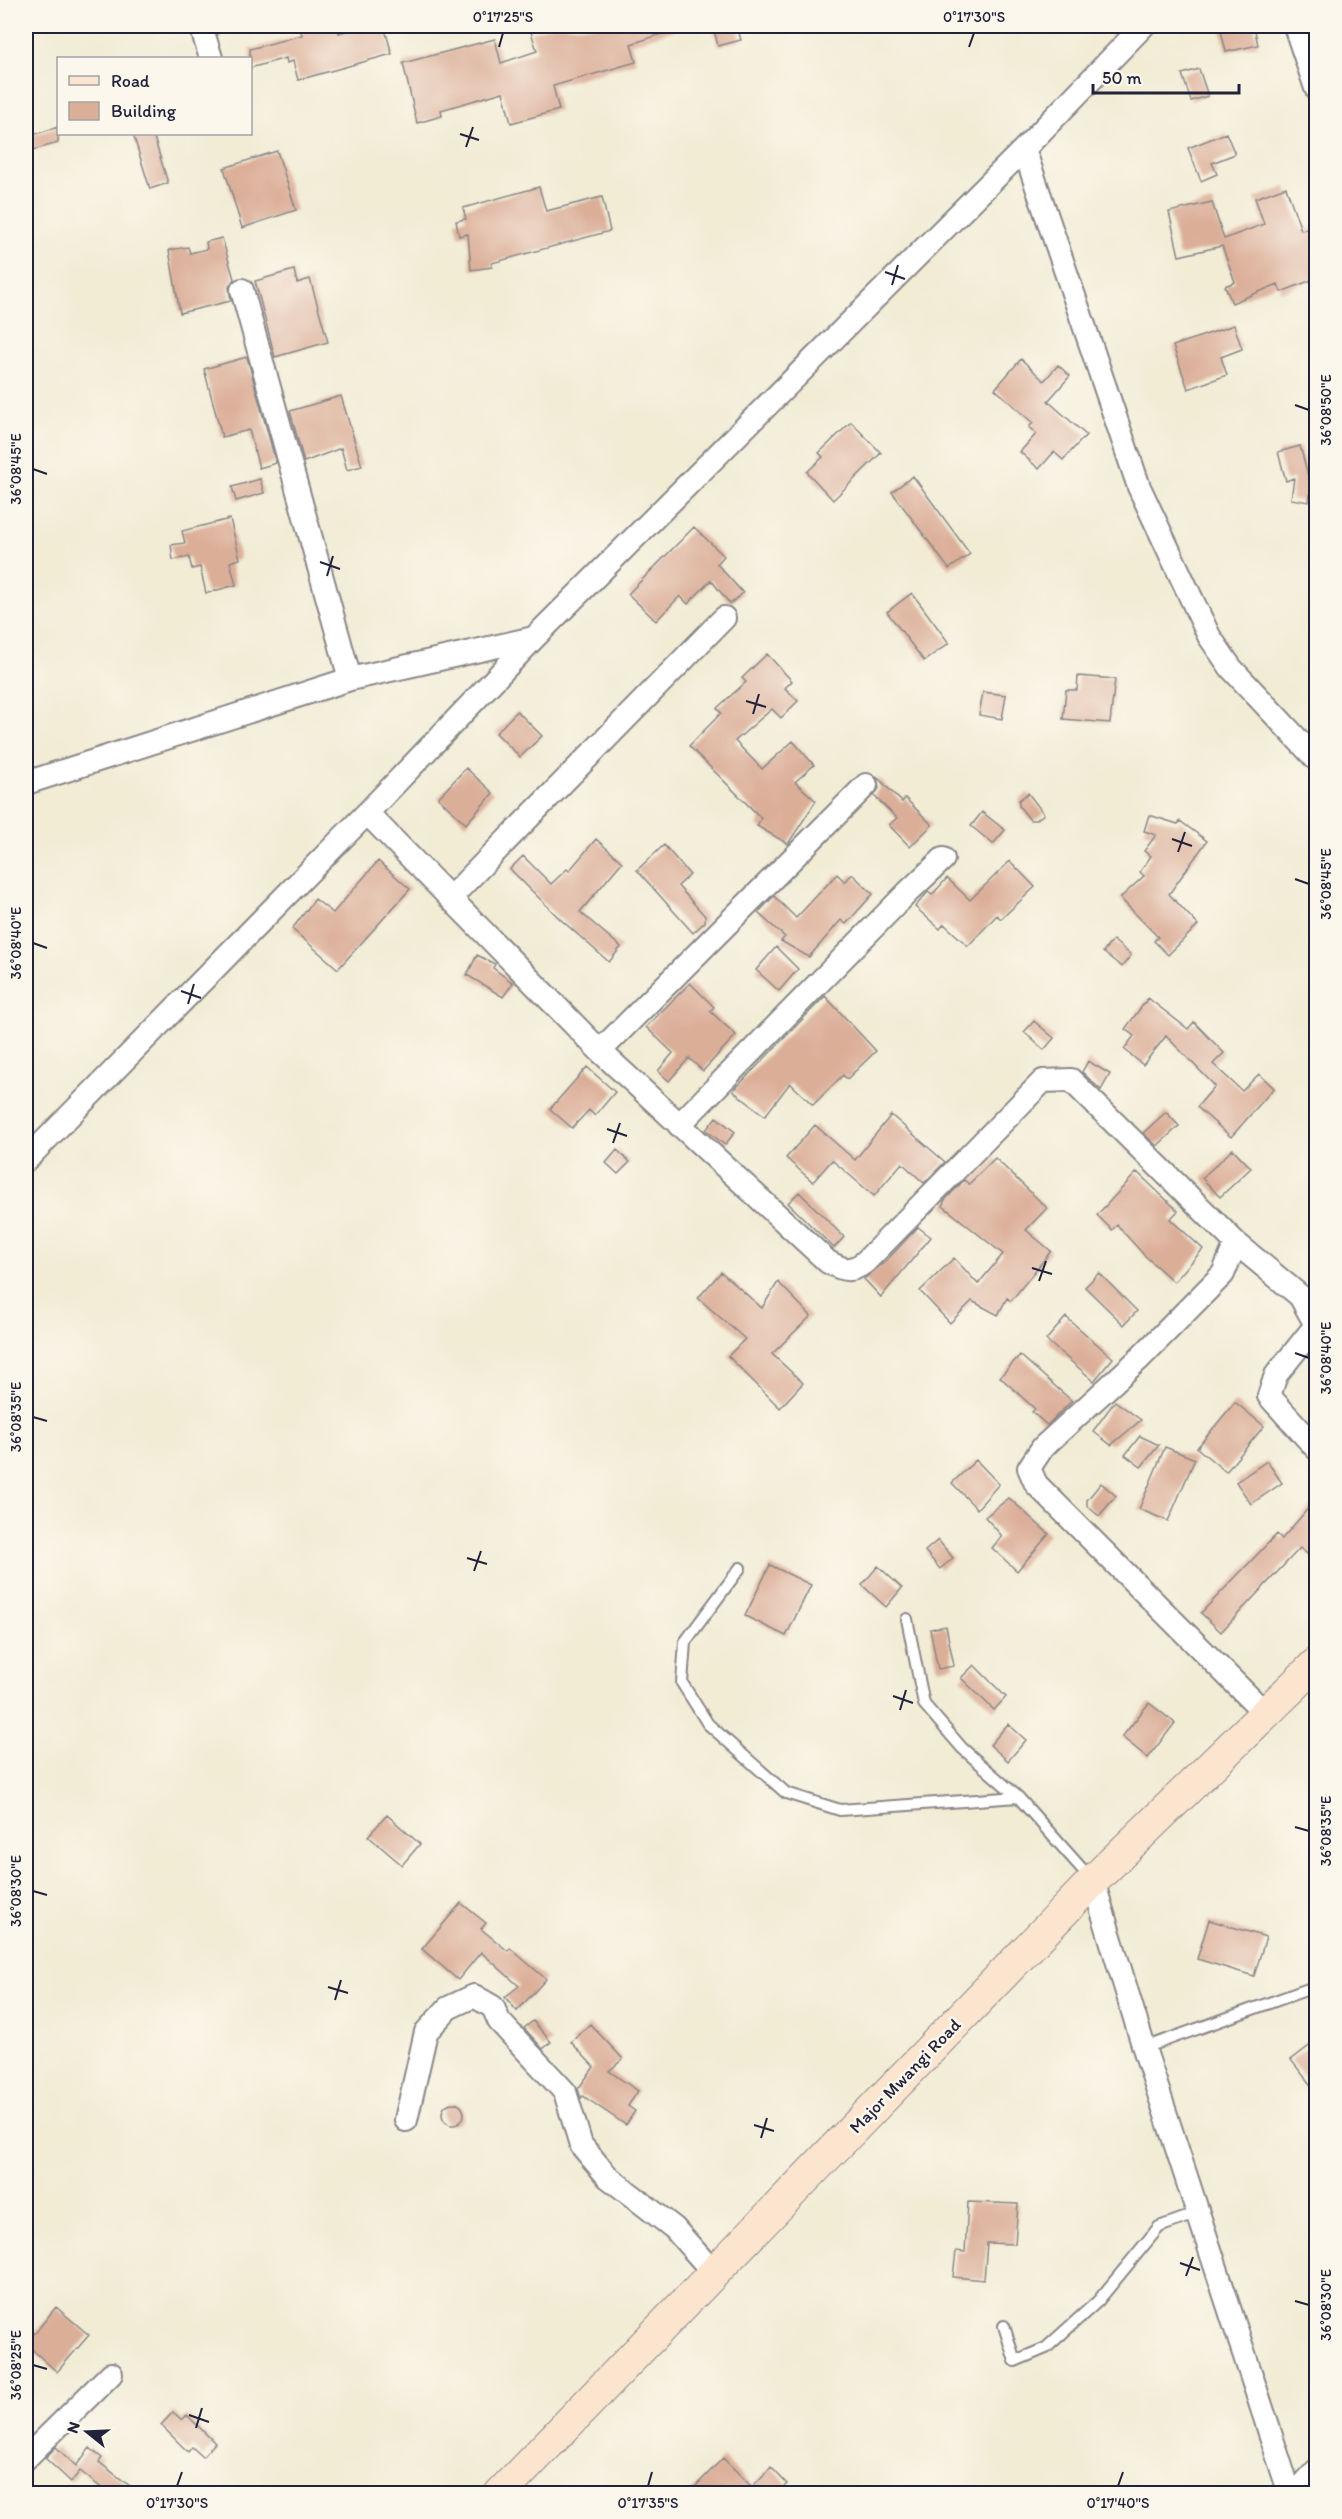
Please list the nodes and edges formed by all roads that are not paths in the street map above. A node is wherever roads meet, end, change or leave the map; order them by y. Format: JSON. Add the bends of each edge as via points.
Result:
{"nodes":[{"id":1,"x":201,"y":26,"type":"edge"},
{"id":2,"x":1143,"y":26,"type":"edge"},
{"id":3,"x":1295,"y":26,"type":"edge"},
{"id":4,"x":211,"y":57,"type":"edge"},
{"id":5,"x":1317,"y":88,"type":"edge"},
{"id":6,"x":1024,"y":149,"type":"junction"},
{"id":7,"x":242,"y":290,"type":"dead end"},
{"id":8,"x":724,"y":618,"type":"dead end"},
{"id":9,"x":534,"y":638,"type":"junction"},
{"id":10,"x":350,"y":679,"type":"junction"},
{"id":11,"x":1317,"y":759,"type":"edge"},
{"id":12,"x":26,"y":783,"type":"edge"},
{"id":13,"x":866,"y":785,"type":"dead end"},
{"id":14,"x":366,"y":813,"type":"junction"},
{"id":15,"x":943,"y":860,"type":"dead end"},
{"id":16,"x":450,"y":898,"type":"junction"},
{"id":17,"x":600,"y":1051,"type":"junction"},
{"id":18,"x":679,"y":1125,"type":"junction"},
{"id":19,"x":26,"y":1160,"type":"edge"},
{"id":20,"x":1236,"y":1243,"type":"junction"},
{"id":21,"x":1317,"y":1325,"type":"edge"},
{"id":22,"x":1317,"y":1448,"type":"edge"},
{"id":23,"x":740,"y":1568,"type":"dead end"},
{"id":24,"x":907,"y":1619,"type":"dead end"},
{"id":25,"x":1317,"y":1664,"type":"edge"},
{"id":26,"x":1267,"y":1715,"type":"junction"},
{"id":27,"x":1018,"y":1797,"type":"junction"},
{"id":28,"x":1094,"y":1881,"type":"junction"},
{"id":29,"x":1314,"y":1987,"type":"dead end"},
{"id":30,"x":1144,"y":2048,"type":"junction"},
{"id":31,"x":406,"y":2120,"type":"dead end"},
{"id":32,"x":1198,"y":2213,"type":"junction"},
{"id":33,"x":714,"y":2273,"type":"junction"},
{"id":34,"x":1004,"y":2326,"type":"dead end"},
{"id":35,"x":111,"y":2374,"type":"dead end"},
{"id":36,"x":26,"y":2458,"type":"edge"},
{"id":37,"x":1317,"y":2471,"type":"edge"},
{"id":38,"x":500,"y":2493,"type":"edge"},
{"id":39,"x":1290,"y":2493,"type":"edge"},
{"id":40,"x":1295,"y":2493,"type":"edge"}],
"edges":[{"from":1,"to":4,"type":"street"},
{"from":2,"to":6,"type":"street"},
{"from":3,"to":5,"type":"street"},
{"from":6,"to":9,"type":"street"},
{"from":6,"to":11,"type":"street","via":[[1139,487],[1209,636],[1231,668]]},
{"from":7,"to":10,"type":"street"},
{"from":8,"to":16,"type":"street"},
{"from":9,"to":10,"type":"street"},
{"from":9,"to":14,"type":"street"},
{"from":10,"to":12,"type":"street"},
{"from":13,"to":17,"type":"street"},
{"from":14,"to":16,"type":"street"},
{"from":14,"to":19,"type":"street"},
{"from":15,"to":18,"type":"street"},
{"from":16,"to":17,"type":"street"},
{"from":17,"to":18,"type":"street"},
{"from":18,"to":20,"type":"street","via":[[828,1262],[842,1270],[855,1269],[1043,1081],[1071,1080]]},
{"from":20,"to":21,"type":"street","via":[[1300,1296]]},
{"from":20,"to":26,"type":"street","via":[[1223,1274],[1138,1360],[1043,1447],[1029,1468],[1036,1484]]},
{"from":21,"to":22,"type":"street","via":[[1276,1375],[1269,1396]]},
{"from":23,"to":27,"type":"lane","via":[[685,1642],[682,1683],[708,1724],[786,1793],[840,1810]]},
{"from":24,"to":27,"type":"lane","via":[[924,1704],[962,1748]]},
{"from":25,"to":26,"type":"street","name":"Major Mwangi Road"},
{"from":26,"to":28,"type":"street","name":"Major Mwangi Road"},
{"from":27,"to":28,"type":"lane"},
{"from":28,"to":30,"type":"street"},
{"from":28,"to":33,"type":"street","name":"Major Mwangi Road"},
{"from":29,"to":30,"type":"lane"},
{"from":30,"to":32,"type":"street"},
{"from":31,"to":33,"type":"street","via":[[426,2032],[448,2008],[474,1996],[493,2007],[499,2021],[565,2092],[581,2145],[608,2177],[674,2228]]},
{"from":32,"to":34,"type":"lane","via":[[1159,2227],[1098,2301],[1046,2348],[1015,2361]]},
{"from":32,"to":39,"type":"street"},
{"from":33,"to":38,"type":"street","name":"Major Mwangi Road"},
{"from":35,"to":36,"type":"street"},
{"from":37,"to":40,"type":"street"}]}
